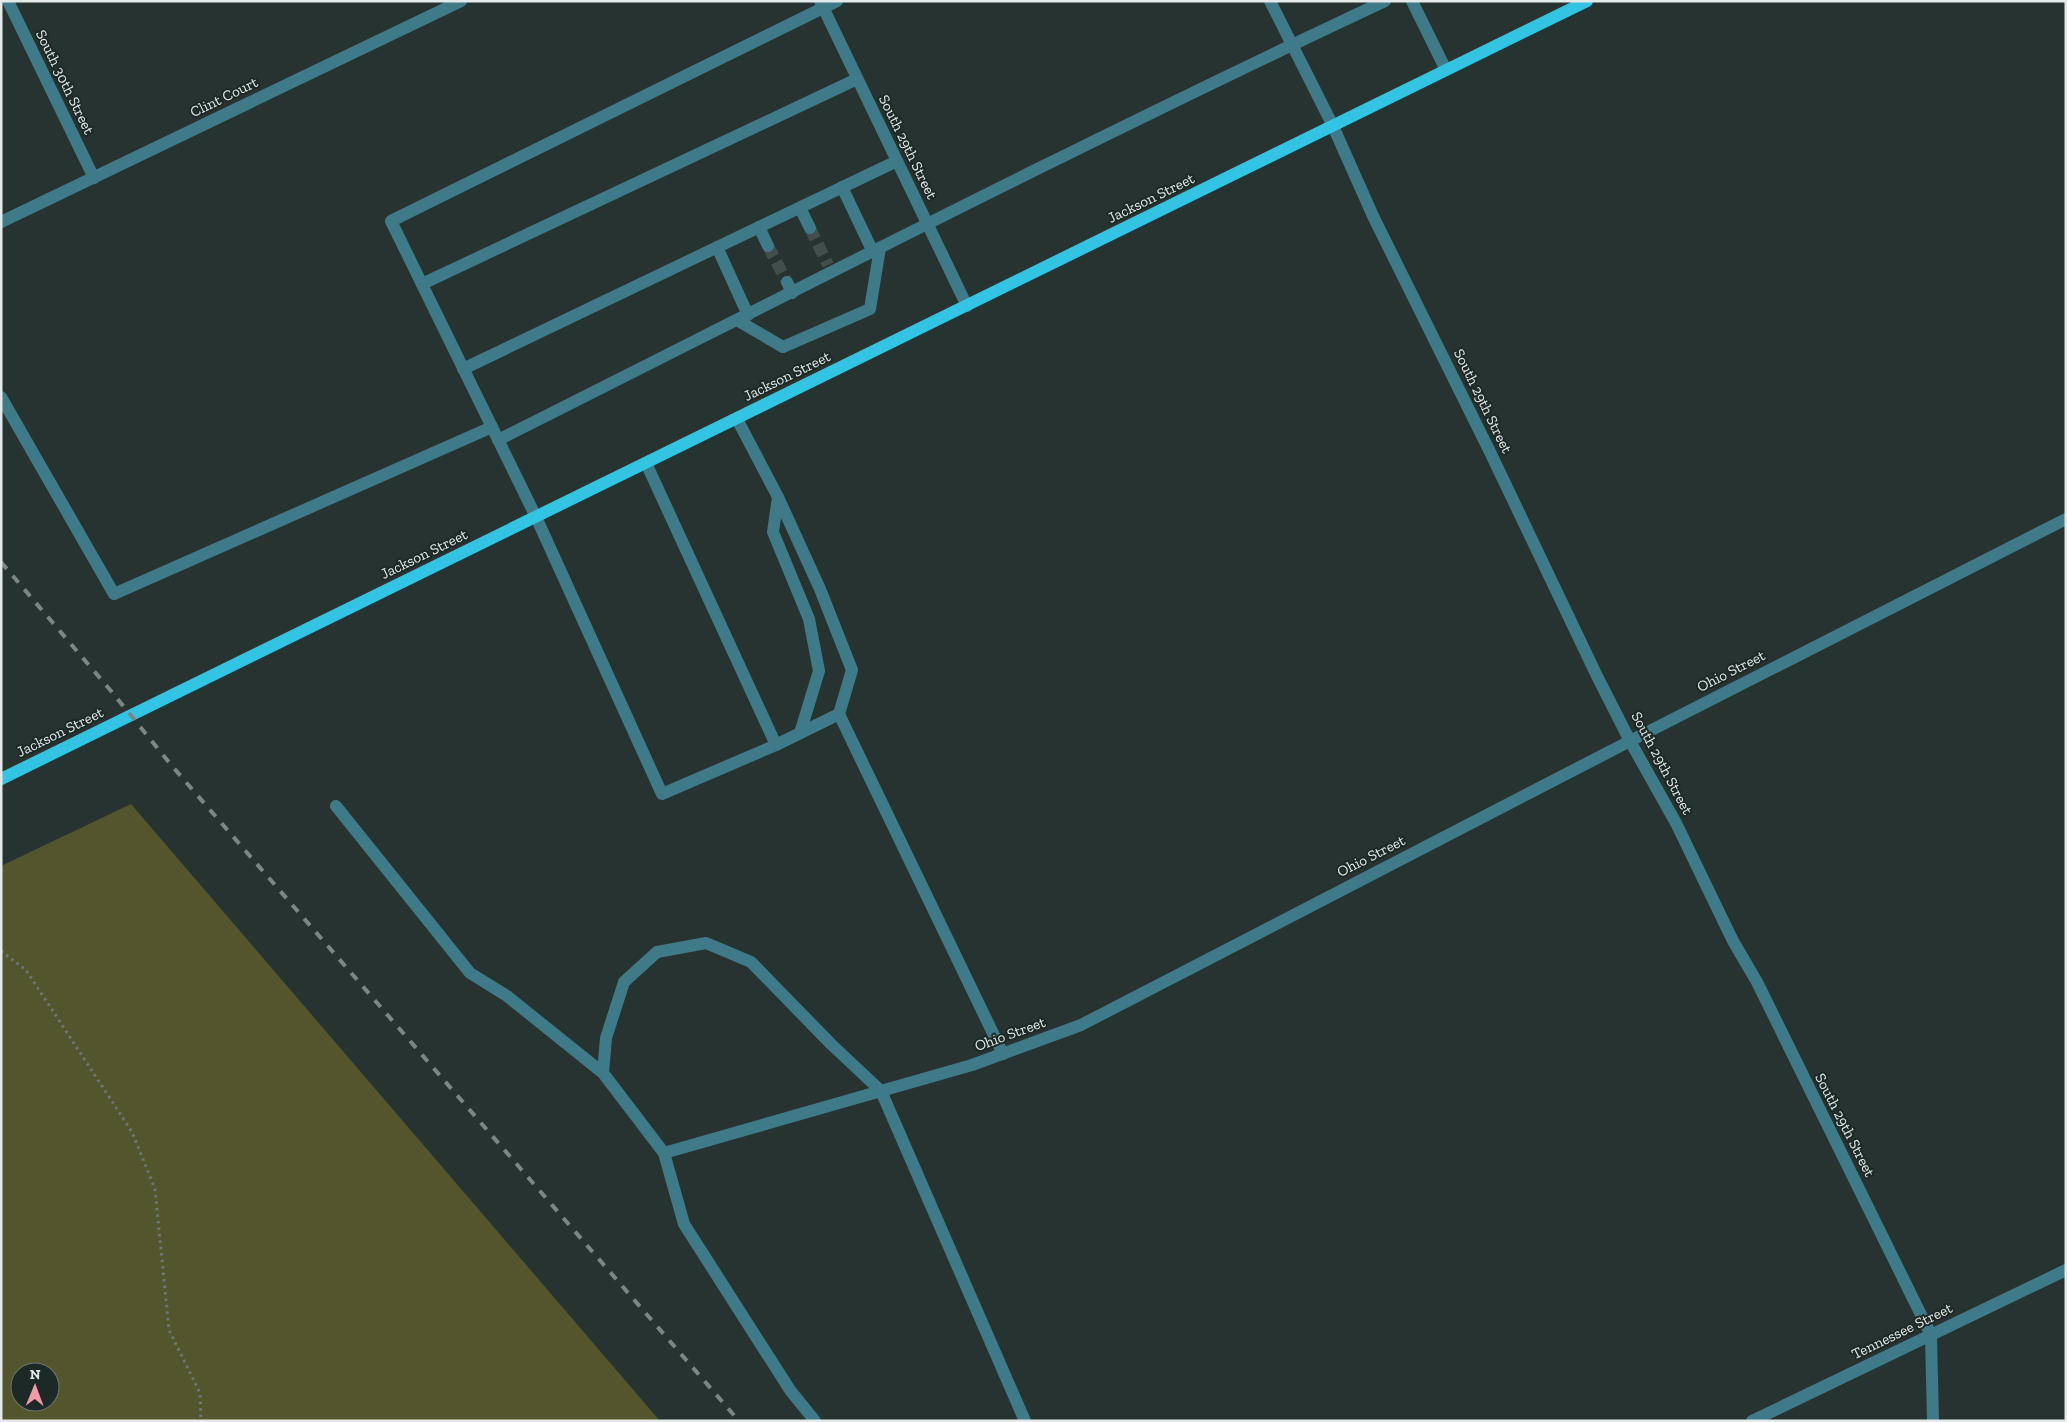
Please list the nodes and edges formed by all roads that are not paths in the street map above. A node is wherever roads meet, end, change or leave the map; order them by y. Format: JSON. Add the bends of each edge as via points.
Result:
{"nodes":[{"id":1,"x":8,"y":1,"type":"edge"},
{"id":2,"x":461,"y":1,"type":"edge"},
{"id":3,"x":837,"y":1,"type":"edge"},
{"id":4,"x":1270,"y":1,"type":"edge"},
{"id":5,"x":1385,"y":1,"type":"edge"},
{"id":6,"x":1412,"y":1,"type":"edge"},
{"id":7,"x":1587,"y":1,"type":"edge"},
{"id":8,"x":821,"y":4,"type":"edge"},
{"id":9,"x":1292,"y":45,"type":"junction"},
{"id":10,"x":1446,"y":70,"type":"junction"},
{"id":11,"x":857,"y":80,"type":"junction"},
{"id":12,"x":1333,"y":126,"type":"junction"},
{"id":13,"x":897,"y":161,"type":"junction"},
{"id":14,"x":94,"y":178,"type":"junction"},
{"id":15,"x":842,"y":187,"type":"junction"},
{"id":16,"x":800,"y":208,"type":"junction"},
{"id":17,"x":1,"y":222,"type":"edge"},
{"id":18,"x":928,"y":225,"type":"junction"},
{"id":19,"x":759,"y":227,"type":"junction"},
{"id":20,"x":810,"y":228,"type":"tunnel mouth"},
{"id":21,"x":768,"y":246,"type":"tunnel mouth"},
{"id":22,"x":717,"y":247,"type":"junction"},
{"id":23,"x":876,"y":250,"type":"junction"},
{"id":24,"x":422,"y":284,"type":"junction"},
{"id":25,"x":967,"y":306,"type":"junction"},
{"id":26,"x":743,"y":317,"type":"junction"},
{"id":27,"x":464,"y":369,"type":"junction"},
{"id":28,"x":1,"y":397,"type":"edge"},
{"id":29,"x":736,"y":419,"type":"junction"},
{"id":30,"x":492,"y":427,"type":"junction"},
{"id":31,"x":498,"y":440,"type":"junction"},
{"id":32,"x":646,"y":463,"type":"junction"},
{"id":33,"x":778,"y":498,"type":"junction"},
{"id":34,"x":536,"y":517,"type":"junction"},
{"id":35,"x":2066,"y":519,"type":"edge"},
{"id":36,"x":839,"y":714,"type":"junction"},
{"id":37,"x":800,"y":733,"type":"junction"},
{"id":38,"x":1630,"y":741,"type":"junction"},
{"id":39,"x":776,"y":745,"type":"junction"},
{"id":40,"x":1,"y":778,"type":"edge"},
{"id":41,"x":336,"y":806,"type":"dead end"},
{"id":42,"x":1003,"y":1054,"type":"junction"},
{"id":43,"x":603,"y":1073,"type":"junction"},
{"id":44,"x":881,"y":1091,"type":"junction"},
{"id":45,"x":664,"y":1153,"type":"junction"},
{"id":46,"x":2066,"y":1270,"type":"edge"},
{"id":47,"x":1931,"y":1335,"type":"junction"},
{"id":48,"x":815,"y":1421,"type":"edge"},
{"id":49,"x":1025,"y":1421,"type":"edge"},
{"id":50,"x":1752,"y":1421,"type":"edge"},
{"id":51,"x":1934,"y":1421,"type":"edge"}],
"edges":[{"from":1,"to":14,"type":"street","name":"South 30th Street"},
{"from":2,"to":14,"type":"street","name":"Clint Court"},
{"from":3,"to":8,"type":"street"},
{"from":4,"to":9,"type":"street","name":"South 29th Street"},
{"from":5,"to":9,"type":"street"},
{"from":6,"to":10,"type":"street"},
{"from":7,"to":10,"type":"main road","name":"Jackson Street"},
{"from":8,"to":11,"type":"street","name":"South 29th Street"},
{"from":8,"to":24,"type":"street","via":[[391,221]]},
{"from":9,"to":12,"type":"street","name":"South 29th Street"},
{"from":9,"to":18,"type":"street"},
{"from":10,"to":12,"type":"main road","name":"Jackson Street"},
{"from":11,"to":13,"type":"street","name":"South 29th Street"},
{"from":11,"to":24,"type":"street"},
{"from":12,"to":25,"type":"main road","name":"Jackson Street"},
{"from":12,"to":38,"type":"street","name":"South 29th Street","via":[[1373,216]]},
{"from":13,"to":15,"type":"street"},
{"from":13,"to":18,"type":"street","name":"South 29th Street"},
{"from":14,"to":17,"type":"street","name":"Clint Court"},
{"from":15,"to":16,"type":"street"},
{"from":15,"to":23,"type":"street"},
{"from":16,"to":19,"type":"street"},
{"from":16,"to":20,"type":"street"},
{"from":18,"to":23,"type":"street"},
{"from":18,"to":25,"type":"street","name":"South 29th Street"},
{"from":19,"to":21,"type":"street"},
{"from":19,"to":22,"type":"street"},
{"from":22,"to":26,"type":"street"},
{"from":22,"to":27,"type":"street"},
{"from":23,"to":26,"type":"street","via":[[790,288]]},
{"from":23,"to":26,"type":"street","via":[[870,309],[783,347]]},
{"from":24,"to":27,"type":"street"},
{"from":25,"to":29,"type":"main road","name":"Jackson Street"},
{"from":26,"to":31,"type":"street"},
{"from":27,"to":30,"type":"street"},
{"from":28,"to":30,"type":"street","via":[[114,594]]},
{"from":29,"to":32,"type":"main road","name":"Jackson Street"},
{"from":29,"to":33,"type":"street"},
{"from":30,"to":31,"type":"street"},
{"from":31,"to":34,"type":"street"},
{"from":32,"to":34,"type":"main road","name":"Jackson Street"},
{"from":32,"to":39,"type":"street"},
{"from":33,"to":36,"type":"street","via":[[820,589],[852,670]]},
{"from":33,"to":37,"type":"street","via":[[773,532],[809,619],[819,672]]},
{"from":34,"to":39,"type":"street","via":[[662,794]]},
{"from":34,"to":40,"type":"main road","name":"Jackson Street"},
{"from":35,"to":38,"type":"street","name":"Ohio Street"},
{"from":36,"to":37,"type":"street"},
{"from":36,"to":42,"type":"street"},
{"from":37,"to":39,"type":"street"},
{"from":38,"to":42,"type":"street","name":"Ohio Street","via":[[1081,1025]]},
{"from":38,"to":47,"type":"street","name":"South 29th Street","via":[[1757,982]]},
{"from":41,"to":43,"type":"street","via":[[470,973],[507,996]]},
{"from":42,"to":44,"type":"street","name":"Ohio Street"},
{"from":43,"to":44,"type":"street","via":[[606,1038],[624,982],[657,952],[706,943],[751,962]]},
{"from":43,"to":45,"type":"street"},
{"from":44,"to":45,"type":"street","name":"Ohio Street"},
{"from":44,"to":49,"type":"street"},
{"from":45,"to":48,"type":"street","via":[[684,1224],[790,1390]]},
{"from":46,"to":47,"type":"street","name":"Tennessee Street"},
{"from":47,"to":50,"type":"street","name":"Tennessee Street"},
{"from":47,"to":51,"type":"street","name":"South 29th Street"}]}
